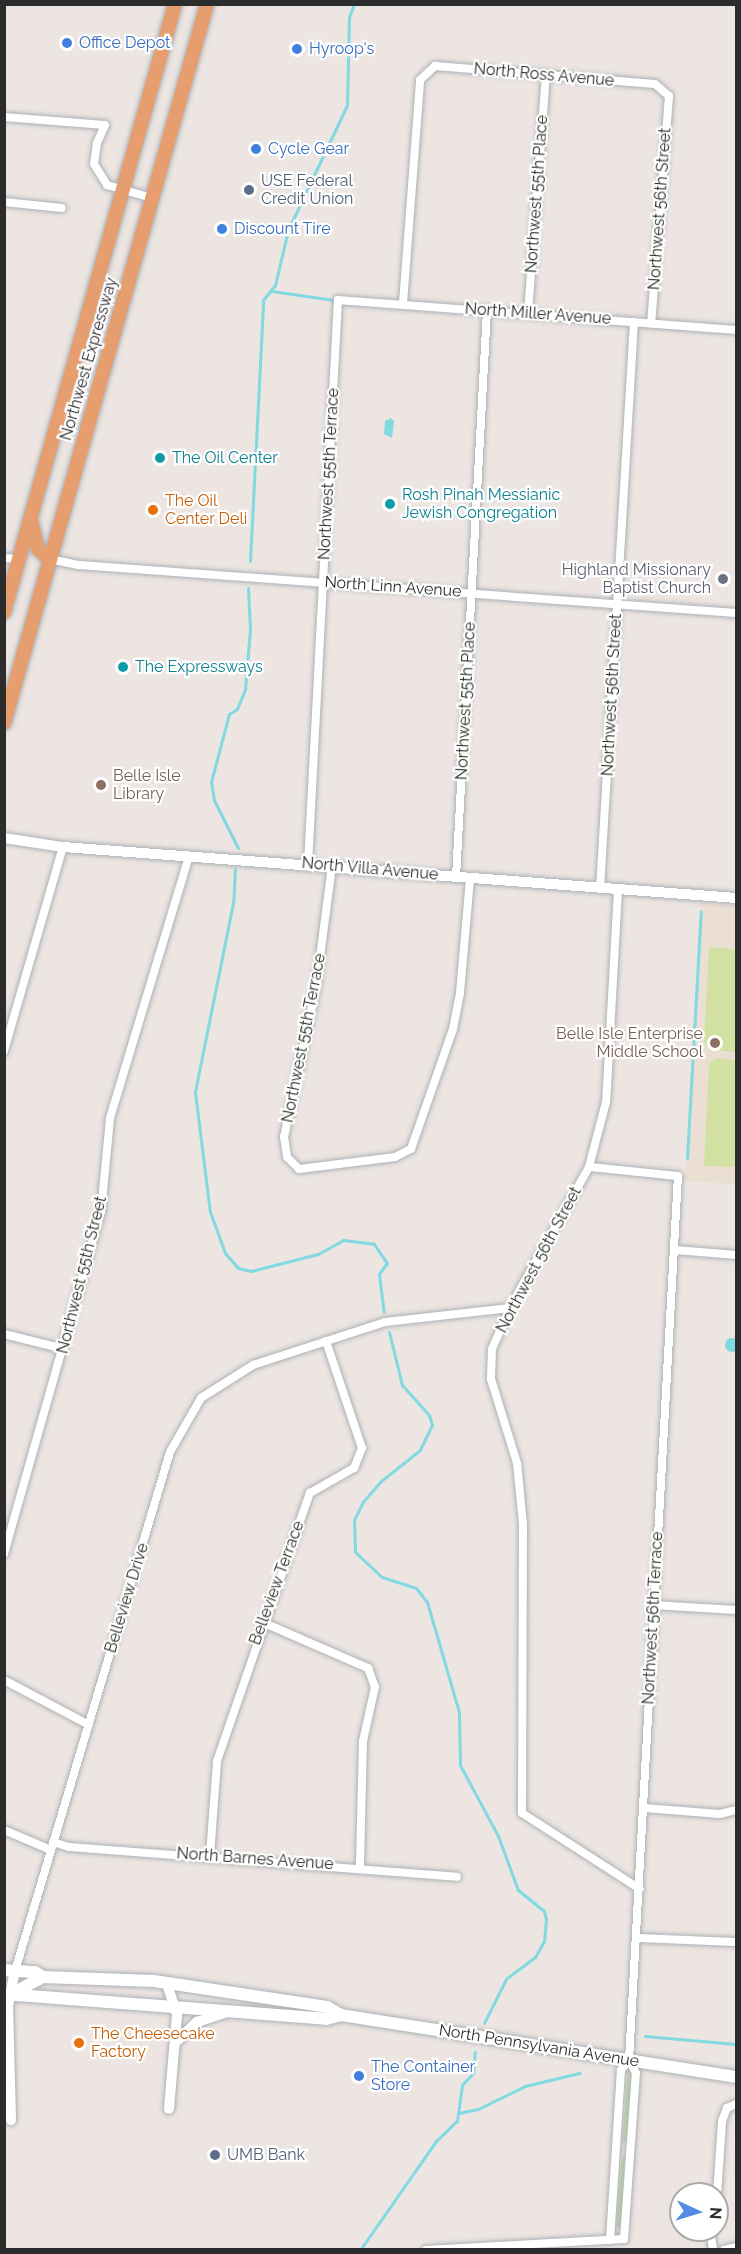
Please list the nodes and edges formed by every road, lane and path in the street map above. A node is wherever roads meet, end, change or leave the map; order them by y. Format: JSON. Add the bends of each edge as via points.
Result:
{"nodes":[{"id":1,"x":175,"y":4,"type":"edge"},
{"id":2,"x":207,"y":4,"type":"edge"},
{"id":3,"x":546,"y":75,"type":"junction"},
{"id":4,"x":669,"y":96,"type":"joint"},
{"id":5,"x":4,"y":117,"type":"edge"},
{"id":6,"x":124,"y":189,"type":"junction"},
{"id":7,"x":152,"y":198,"type":"junction"},
{"id":8,"x":4,"y":202,"type":"edge"},
{"id":9,"x":62,"y":208,"type":"dead end"},
{"id":10,"x":338,"y":300,"type":"joint"},
{"id":11,"x":403,"y":303,"type":"junction"},
{"id":12,"x":487,"y":310,"type":"junction"},
{"id":13,"x":528,"y":313,"type":"junction"},
{"id":14,"x":634,"y":322,"type":"junction"},
{"id":15,"x":651,"y":323,"type":"junction"},
{"id":16,"x":736,"y":330,"type":"edge"},
{"id":17,"x":30,"y":519,"type":"junction"},
{"id":18,"x":4,"y":558,"type":"edge"},
{"id":19,"x":19,"y":559,"type":"junction"},
{"id":20,"x":50,"y":559,"type":"junction"},
{"id":21,"x":323,"y":582,"type":"junction"},
{"id":22,"x":471,"y":593,"type":"junction"},
{"id":23,"x":617,"y":606,"type":"junction"},
{"id":24,"x":4,"y":612,"type":"edge"},
{"id":25,"x":736,"y":614,"type":"edge"},
{"id":26,"x":4,"y":723,"type":"edge"},
{"id":27,"x":4,"y":838,"type":"edge"},
{"id":28,"x":63,"y":847,"type":"junction"},
{"id":29,"x":189,"y":856,"type":"junction"},
{"id":30,"x":308,"y":864,"type":"junction"},
{"id":31,"x":332,"y":866,"type":"junction"},
{"id":32,"x":456,"y":877,"type":"junction"},
{"id":33,"x":470,"y":878,"type":"junction"},
{"id":34,"x":600,"y":889,"type":"junction"},
{"id":35,"x":618,"y":890,"type":"junction"},
{"id":36,"x":736,"y":898,"type":"edge"},
{"id":37,"x":4,"y":1051,"type":"edge"},
{"id":38,"x":589,"y":1167,"type":"junction"},
{"id":39,"x":676,"y":1250,"type":"junction"},
{"id":40,"x":736,"y":1255,"type":"edge"},
{"id":41,"x":510,"y":1308,"type":"junction"},
{"id":42,"x":4,"y":1334,"type":"edge"},
{"id":43,"x":326,"y":1341,"type":"junction"},
{"id":44,"x":64,"y":1349,"type":"junction"},
{"id":45,"x":4,"y":1554,"type":"edge"},
{"id":46,"x":653,"y":1605,"type":"junction"},
{"id":47,"x":736,"y":1610,"type":"edge"},
{"id":48,"x":262,"y":1622,"type":"junction"},
{"id":49,"x":4,"y":1680,"type":"edge"},
{"id":50,"x":89,"y":1725,"type":"junction"},
{"id":51,"x":644,"y":1808,"type":"junction"},
{"id":52,"x":736,"y":1810,"type":"edge"},
{"id":53,"x":4,"y":1830,"type":"edge"},
{"id":54,"x":52,"y":1846,"type":"junction"},
{"id":55,"x":210,"y":1855,"type":"junction"},
{"id":56,"x":360,"y":1868,"type":"junction"},
{"id":57,"x":457,"y":1877,"type":"dead end"},
{"id":58,"x":640,"y":1889,"type":"junction"},
{"id":59,"x":637,"y":1938,"type":"junction"},
{"id":60,"x":736,"y":1941,"type":"edge"},
{"id":61,"x":10,"y":1971,"type":"edge"},
{"id":62,"x":43,"y":1977,"type":"junction"},
{"id":63,"x":167,"y":1984,"type":"junction"},
{"id":64,"x":7,"y":1994,"type":"edge"},
{"id":65,"x":176,"y":2005,"type":"junction"},
{"id":66,"x":226,"y":2012,"type":"junction"},
{"id":67,"x":341,"y":2015,"type":"junction"},
{"id":68,"x":177,"y":2041,"type":"junction"},
{"id":69,"x":629,"y":2060,"type":"junction"},
{"id":70,"x":736,"y":2077,"type":"edge"},
{"id":71,"x":736,"y":2104,"type":"edge"},
{"id":72,"x":169,"y":2109,"type":"dead end"},
{"id":73,"x":11,"y":2120,"type":"dead end"},
{"id":74,"x":616,"y":2148,"type":"junction"},
{"id":75,"x":631,"y":2149,"type":"junction"},
{"id":76,"x":718,"y":2182,"type":"edge"},
{"id":77,"x":610,"y":2240,"type":"junction"},
{"id":78,"x":552,"y":2246,"type":"edge"},
{"id":79,"x":736,"y":2247,"type":"edge"},
{"id":80,"x":426,"y":2249,"type":"edge"},
{"id":81,"x":724,"y":2250,"type":"edge"}],
"edges":[{"from":1,"to":6,"type":"highway","name":"Northwest Expressway"},
{"from":2,"to":7,"type":"highway","name":"Northwest Expressway"},
{"from":3,"to":4,"type":"street","name":"North Ross Avenue","via":[[655,84]]},
{"from":3,"to":11,"type":"street","name":"North Ross Avenue","via":[[435,66],[420,80]]},
{"from":3,"to":13,"type":"street","name":"Northwest 55th Place"},
{"from":4,"to":15,"type":"street","name":"Northwest 56th Street"},
{"from":5,"to":6,"type":"street","via":[[105,125],[94,164],[107,185]]},
{"from":6,"to":7,"type":"street"},
{"from":6,"to":17,"type":"highway","name":"Northwest Expressway"},
{"from":7,"to":20,"type":"highway","name":"Northwest Expressway"},
{"from":8,"to":9,"type":"street"},
{"from":10,"to":11,"type":"street","name":"North Miller Avenue"},
{"from":10,"to":21,"type":"street","name":"Northwest 55th Terrace"},
{"from":11,"to":12,"type":"street","name":"North Miller Avenue"},
{"from":12,"to":13,"type":"street","name":"North Miller Avenue"},
{"from":12,"to":22,"type":"street","name":"Northwest 55th Place"},
{"from":13,"to":14,"type":"street","name":"North Miller Avenue"},
{"from":14,"to":15,"type":"street","name":"North Miller Avenue"},
{"from":14,"to":23,"type":"street","name":"Northwest 56th Street"},
{"from":15,"to":16,"type":"street","name":"North Miller Avenue"},
{"from":17,"to":19,"type":"highway","name":"Northwest Expressway"},
{"from":17,"to":20,"type":"highway","via":[[38,549]]},
{"from":18,"to":19,"type":"street"},
{"from":19,"to":24,"type":"highway","name":"Northwest Expressway"},
{"from":20,"to":21,"type":"street","name":"North Linn Avenue","via":[[79,565]]},
{"from":20,"to":26,"type":"highway","name":"Northwest Expressway"},
{"from":21,"to":22,"type":"street","name":"North Linn Avenue"},
{"from":21,"to":30,"type":"street","name":"Northwest 55th Terrace"},
{"from":22,"to":23,"type":"street","name":"North Linn Avenue"},
{"from":22,"to":32,"type":"street","name":"Northwest 55th Place"},
{"from":23,"to":25,"type":"street","name":"North Linn Avenue"},
{"from":23,"to":34,"type":"street","name":"Northwest 56th Street"},
{"from":27,"to":28,"type":"street","name":"North Villa Avenue"},
{"from":28,"to":29,"type":"street","name":"North Villa Avenue"},
{"from":28,"to":37,"type":"street"},
{"from":29,"to":30,"type":"street","name":"North Villa Avenue"},
{"from":29,"to":44,"type":"street","name":"Northwest 55th Street","via":[[111,1118],[101,1212]]},
{"from":30,"to":31,"type":"street","name":"North Villa Avenue"},
{"from":31,"to":32,"type":"street","name":"North Villa Avenue"},
{"from":31,"to":33,"type":"street","name":"Northwest 55th Terrace","via":[[316,988],[284,1137],[287,1157],[299,1169],[395,1157],[411,1149],[453,1029]]},
{"from":32,"to":33,"type":"street","name":"North Villa Avenue"},
{"from":33,"to":34,"type":"street","name":"North Villa Avenue"},
{"from":34,"to":35,"type":"street","name":"North Villa Avenue"},
{"from":35,"to":36,"type":"street","name":"North Villa Avenue"},
{"from":35,"to":38,"type":"street","name":"Northwest 56th Street","via":[[606,1102]]},
{"from":38,"to":39,"type":"street","name":"Northwest 56th Terrace","via":[[678,1176]]},
{"from":38,"to":41,"type":"street","name":"Northwest 56th Street"},
{"from":39,"to":40,"type":"street"},
{"from":39,"to":46,"type":"street","name":"Northwest 56th Terrace"},
{"from":41,"to":43,"type":"street","name":"Belleview Drive","via":[[385,1322]]},
{"from":41,"to":58,"type":"street","name":"Northwest 56th Street","via":[[492,1349],[491,1379],[517,1463],[523,1524],[522,1813]]},
{"from":42,"to":44,"type":"street"},
{"from":43,"to":48,"type":"street","name":"Belleview Terrace","via":[[362,1448],[354,1468],[310,1493]]},
{"from":43,"to":50,"type":"street","name":"Belleview Drive","via":[[253,1365],[201,1398],[170,1452]]},
{"from":44,"to":45,"type":"street","name":"Northwest 55th Street"},
{"from":46,"to":47,"type":"street"},
{"from":46,"to":51,"type":"street","name":"Northwest 56th Terrace"},
{"from":48,"to":55,"type":"street","name":"Belleview Terrace","via":[[217,1761]]},
{"from":48,"to":56,"type":"street","via":[[368,1668],[375,1687],[363,1742]]},
{"from":49,"to":50,"type":"street"},
{"from":50,"to":54,"type":"street","name":"Belleview Drive"},
{"from":51,"to":52,"type":"street","via":[[720,1814]]},
{"from":51,"to":58,"type":"street","name":"Northwest 56th Terrace"},
{"from":53,"to":54,"type":"street","name":"North Barnes Avenue"},
{"from":54,"to":55,"type":"street","name":"North Barnes Avenue"},
{"from":54,"to":61,"type":"street","name":"Belleview Drive"},
{"from":55,"to":56,"type":"street","name":"North Barnes Avenue"},
{"from":56,"to":57,"type":"street","name":"North Barnes Avenue"},
{"from":58,"to":59,"type":"street","name":"Northwest 56th Terrace"},
{"from":59,"to":60,"type":"street"},
{"from":59,"to":69,"type":"street","name":"Northwest 56th Terrace"},
{"from":61,"to":62,"type":"main road","name":"North Pennsylvania Avenue","via":[[35,1972]]},
{"from":61,"to":64,"type":"street","name":"Belleview Drive"},
{"from":62,"to":63,"type":"main road","name":"North Pennsylvania Avenue"},
{"from":62,"to":64,"type":"main road"},
{"from":63,"to":65,"type":"street"},
{"from":63,"to":67,"type":"main road","name":"North Pennsylvania Avenue","via":[[327,2007]]},
{"from":64,"to":65,"type":"main road","name":"North Pennsylvania Avenue"},
{"from":64,"to":73,"type":"street","name":"Belleview Drive"},
{"from":65,"to":66,"type":"main road","name":"North Pennsylvania Avenue"},
{"from":65,"to":68,"type":"street"},
{"from":66,"to":67,"type":"main road","name":"North Pennsylvania Avenue","via":[[326,2019]]},
{"from":66,"to":68,"type":"street","via":[[197,2022]]},
{"from":67,"to":69,"type":"main road","name":"North Pennsylvania Avenue"},
{"from":68,"to":72,"type":"street"},
{"from":69,"to":70,"type":"main road","name":"North Pennsylvania Avenue"},
{"from":69,"to":74,"type":"street","name":"Northwest 56th Terrace","via":[[621,2070]]},
{"from":69,"to":75,"type":"street","name":"Northwest 56th Terrace","via":[[636,2073]]},
{"from":71,"to":76,"type":"street","via":[[727,2108],[722,2121]]},
{"from":74,"to":75,"type":"street"},
{"from":74,"to":77,"type":"street","name":"Northwest 56th Terrace"},
{"from":75,"to":77,"type":"street","name":"Northwest 56th Terrace","via":[[624,2239]]},
{"from":77,"to":78,"type":"street"},
{"from":78,"to":80,"type":"street"},
{"from":79,"to":81,"type":"street"}]}
